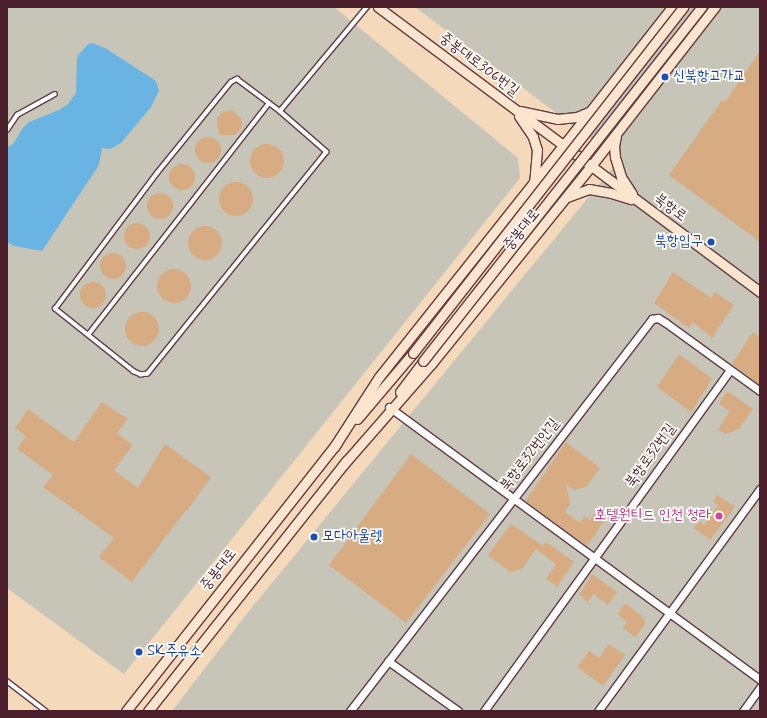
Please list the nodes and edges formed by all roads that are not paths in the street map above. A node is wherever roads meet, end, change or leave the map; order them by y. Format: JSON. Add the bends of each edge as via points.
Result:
{"nodes":[{"id":1,"x":367,"y":7,"type":"edge"},
{"id":2,"x":378,"y":7,"type":"edge"},
{"id":3,"x":672,"y":7,"type":"edge"},
{"id":4,"x":683,"y":7,"type":"edge"},
{"id":5,"x":702,"y":7,"type":"edge"},
{"id":6,"x":715,"y":7,"type":"edge"},
{"id":7,"x":55,"y":94,"type":"dead end"},
{"id":8,"x":269,"y":103,"type":"junction"},
{"id":9,"x":514,"y":109,"type":"junction"},
{"id":10,"x":280,"y":111,"type":"junction"},
{"id":11,"x":590,"y":111,"type":"junction"},
{"id":12,"x":7,"y":130,"type":"edge"},
{"id":13,"x":617,"y":132,"type":"junction"},
{"id":14,"x":563,"y":146,"type":"junction"},
{"id":15,"x":591,"y":166,"type":"junction"},
{"id":16,"x":534,"y":183,"type":"junction"},
{"id":17,"x":566,"y":197,"type":"junction"},
{"id":18,"x":636,"y":200,"type":"junction"},
{"id":19,"x":760,"y":292,"type":"edge"},
{"id":20,"x":88,"y":335,"type":"junction"},
{"id":21,"x":730,"y":370,"type":"junction"},
{"id":22,"x":760,"y":391,"type":"edge"},
{"id":23,"x":390,"y":408,"type":"junction"},
{"id":24,"x":334,"y":447,"type":"junction"},
{"id":25,"x":760,"y":489,"type":"edge"},
{"id":26,"x":512,"y":499,"type":"junction"},
{"id":27,"x":594,"y":558,"type":"junction"},
{"id":28,"x":669,"y":613,"type":"junction"},
{"id":29,"x":388,"y":661,"type":"junction"},
{"id":30,"x":760,"y":680,"type":"edge"},
{"id":31,"x":7,"y":681,"type":"edge"},
{"id":32,"x":760,"y":688,"type":"edge"},
{"id":33,"x":46,"y":711,"type":"edge"},
{"id":34,"x":126,"y":711,"type":"edge"},
{"id":35,"x":148,"y":711,"type":"edge"},
{"id":36,"x":350,"y":711,"type":"edge"},
{"id":37,"x":458,"y":711,"type":"edge"},
{"id":38,"x":484,"y":711,"type":"edge"},
{"id":39,"x":598,"y":711,"type":"edge"},
{"id":40,"x":743,"y":711,"type":"edge"}],
"edges":[{"from":1,"to":10,"type":"lane"},
{"from":2,"to":9,"type":"main road","name":"중봉대로306번길"},
{"from":3,"to":11,"type":"main road","name":"중봉대로"},
{"from":4,"to":24,"type":"main road","name":"중봉대로","bridge":true,"via":[[413,353]]},
{"from":5,"to":23,"type":"main road","name":"중봉대로","bridge":true,"via":[[423,361]]},
{"from":6,"to":13,"type":"main road","name":"중봉대로"},
{"from":7,"to":12,"type":"lane","via":[[17,115]]},
{"from":8,"to":10,"type":"lane"},
{"from":8,"to":20,"type":"lane"},
{"from":8,"to":20,"type":"lane","via":[[237,79],[230,82],[157,173],[55,309]]},
{"from":9,"to":11,"type":"main road","via":[[557,119],[577,117]]},
{"from":9,"to":14,"type":"main road","name":"중봉대로306번길"},
{"from":9,"to":16,"type":"main road","via":[[533,137],[537,150]]},
{"from":10,"to":20,"type":"lane","via":[[327,152],[148,374],[134,372]]},
{"from":11,"to":14,"type":"main road","name":"중봉대로"},
{"from":13,"to":15,"type":"main road","name":"중봉대로"},
{"from":13,"to":18,"type":"main road","via":[[614,157],[621,177]]},
{"from":14,"to":15,"type":"main road","name":"북항로"},
{"from":14,"to":16,"type":"main road","name":"중봉대로"},
{"from":15,"to":17,"type":"main road","name":"중봉대로"},
{"from":15,"to":18,"type":"main road","name":"북항로"},
{"from":16,"to":24,"type":"main road","name":"중봉대로","via":[[379,377]]},
{"from":17,"to":18,"type":"main road","via":[[589,189]]},
{"from":17,"to":23,"type":"main road","name":"중봉대로","via":[[432,363]]},
{"from":18,"to":19,"type":"main road","name":"북항로"},
{"from":21,"to":22,"type":"street","name":"북항로32번안길"},
{"from":21,"to":26,"type":"street","name":"북항로32번안길","via":[[666,323],[658,318],[652,319]]},
{"from":21,"to":27,"type":"street","name":"북항로32번길"},
{"from":23,"to":26,"type":"street"},
{"from":23,"to":35,"type":"main road","name":"중봉대로"},
{"from":24,"to":34,"type":"main road","name":"중봉대로"},
{"from":25,"to":28,"type":"street"},
{"from":26,"to":27,"type":"street"},
{"from":26,"to":29,"type":"street","name":"북항로32번안길"},
{"from":27,"to":28,"type":"street"},
{"from":27,"to":38,"type":"street","name":"북항로32번길"},
{"from":28,"to":30,"type":"street"},
{"from":28,"to":39,"type":"street"},
{"from":29,"to":36,"type":"street","name":"북항로32번안길"},
{"from":29,"to":37,"type":"street"},
{"from":31,"to":33,"type":"lane"},
{"from":32,"to":40,"type":"street"}]}
